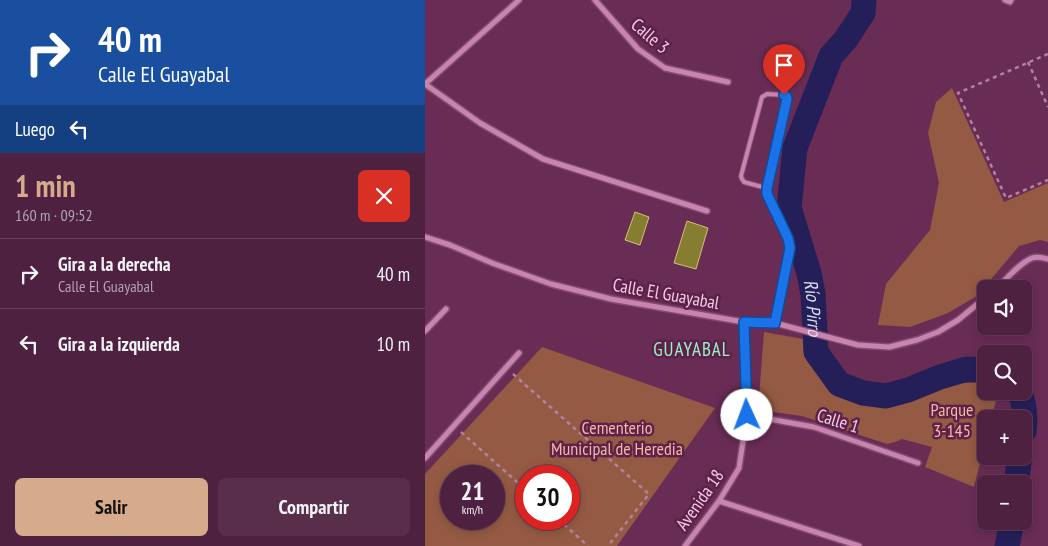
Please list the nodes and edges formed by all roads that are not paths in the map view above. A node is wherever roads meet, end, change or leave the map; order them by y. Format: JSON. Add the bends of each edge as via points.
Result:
{"nodes":[{"id":1,"x":519,"y":0,"type":"edge"},
{"id":2,"x":595,"y":0,"type":"edge"},
{"id":3,"x":727,"y":82,"type":"dead end"},
{"id":4,"x":425,"y":84,"type":"edge"},
{"id":5,"x":767,"y":188,"type":"junction"},
{"id":6,"x":707,"y":211,"type":"dead end"},
{"id":7,"x":425,"y":237,"type":"edge"},
{"id":8,"x":1048,"y":259,"type":"edge"},
{"id":9,"x":1006,"y":280,"type":"edge"},
{"id":10,"x":977,"y":305,"type":"edge"},
{"id":11,"x":446,"y":309,"type":"dead end"},
{"id":12,"x":744,"y":322,"type":"junction"},
{"id":13,"x":775,"y":323,"type":"junction"},
{"id":14,"x":425,"y":330,"type":"edge"},
{"id":15,"x":519,"y":353,"type":"dead end"},
{"id":16,"x":747,"y":415,"type":"junction"},
{"id":17,"x":425,"y":458,"type":"edge"},
{"id":18,"x":919,"y":463,"type":"dead end"},
{"id":19,"x":719,"y":501,"type":"junction"},
{"id":20,"x":685,"y":546,"type":"edge"},
{"id":21,"x":859,"y":546,"type":"edge"}],
"edges":[{"from":1,"to":4,"type":"street"},
{"from":2,"to":3,"type":"street","name":"Calle 3","via":[[638,49],[665,68]]},
{"from":4,"to":6,"type":"street","via":[[480,123],[543,159]]},
{"from":5,"to":5,"type":"lane","via":[[744,182],[741,176],[763,98],[767,94],[784,95],[787,99]]},
{"from":5,"to":13,"type":"lane","via":[[790,248]]},
{"from":7,"to":12,"type":"street","name":"Calle El Guayabal","via":[[551,284],[611,300]]},
{"from":8,"to":9,"type":"street","via":[[1033,258]]},
{"from":10,"to":13,"type":"street","name":"Calle El Guayabal","via":[[938,332],[889,346],[858,345]]},
{"from":11,"to":14,"type":"street"},
{"from":12,"to":13,"type":"street","name":"Calle El Guayabal"},
{"from":12,"to":16,"type":"street","name":"Avenida 18"},
{"from":15,"to":17,"type":"street"},
{"from":16,"to":18,"type":"street","name":"Calle 1","via":[[814,427]]},
{"from":16,"to":19,"type":"street","name":"Avenida 18","via":[[739,468]]},
{"from":19,"to":20,"type":"street","name":"Avenida 18"},
{"from":19,"to":21,"type":"street"}]}
